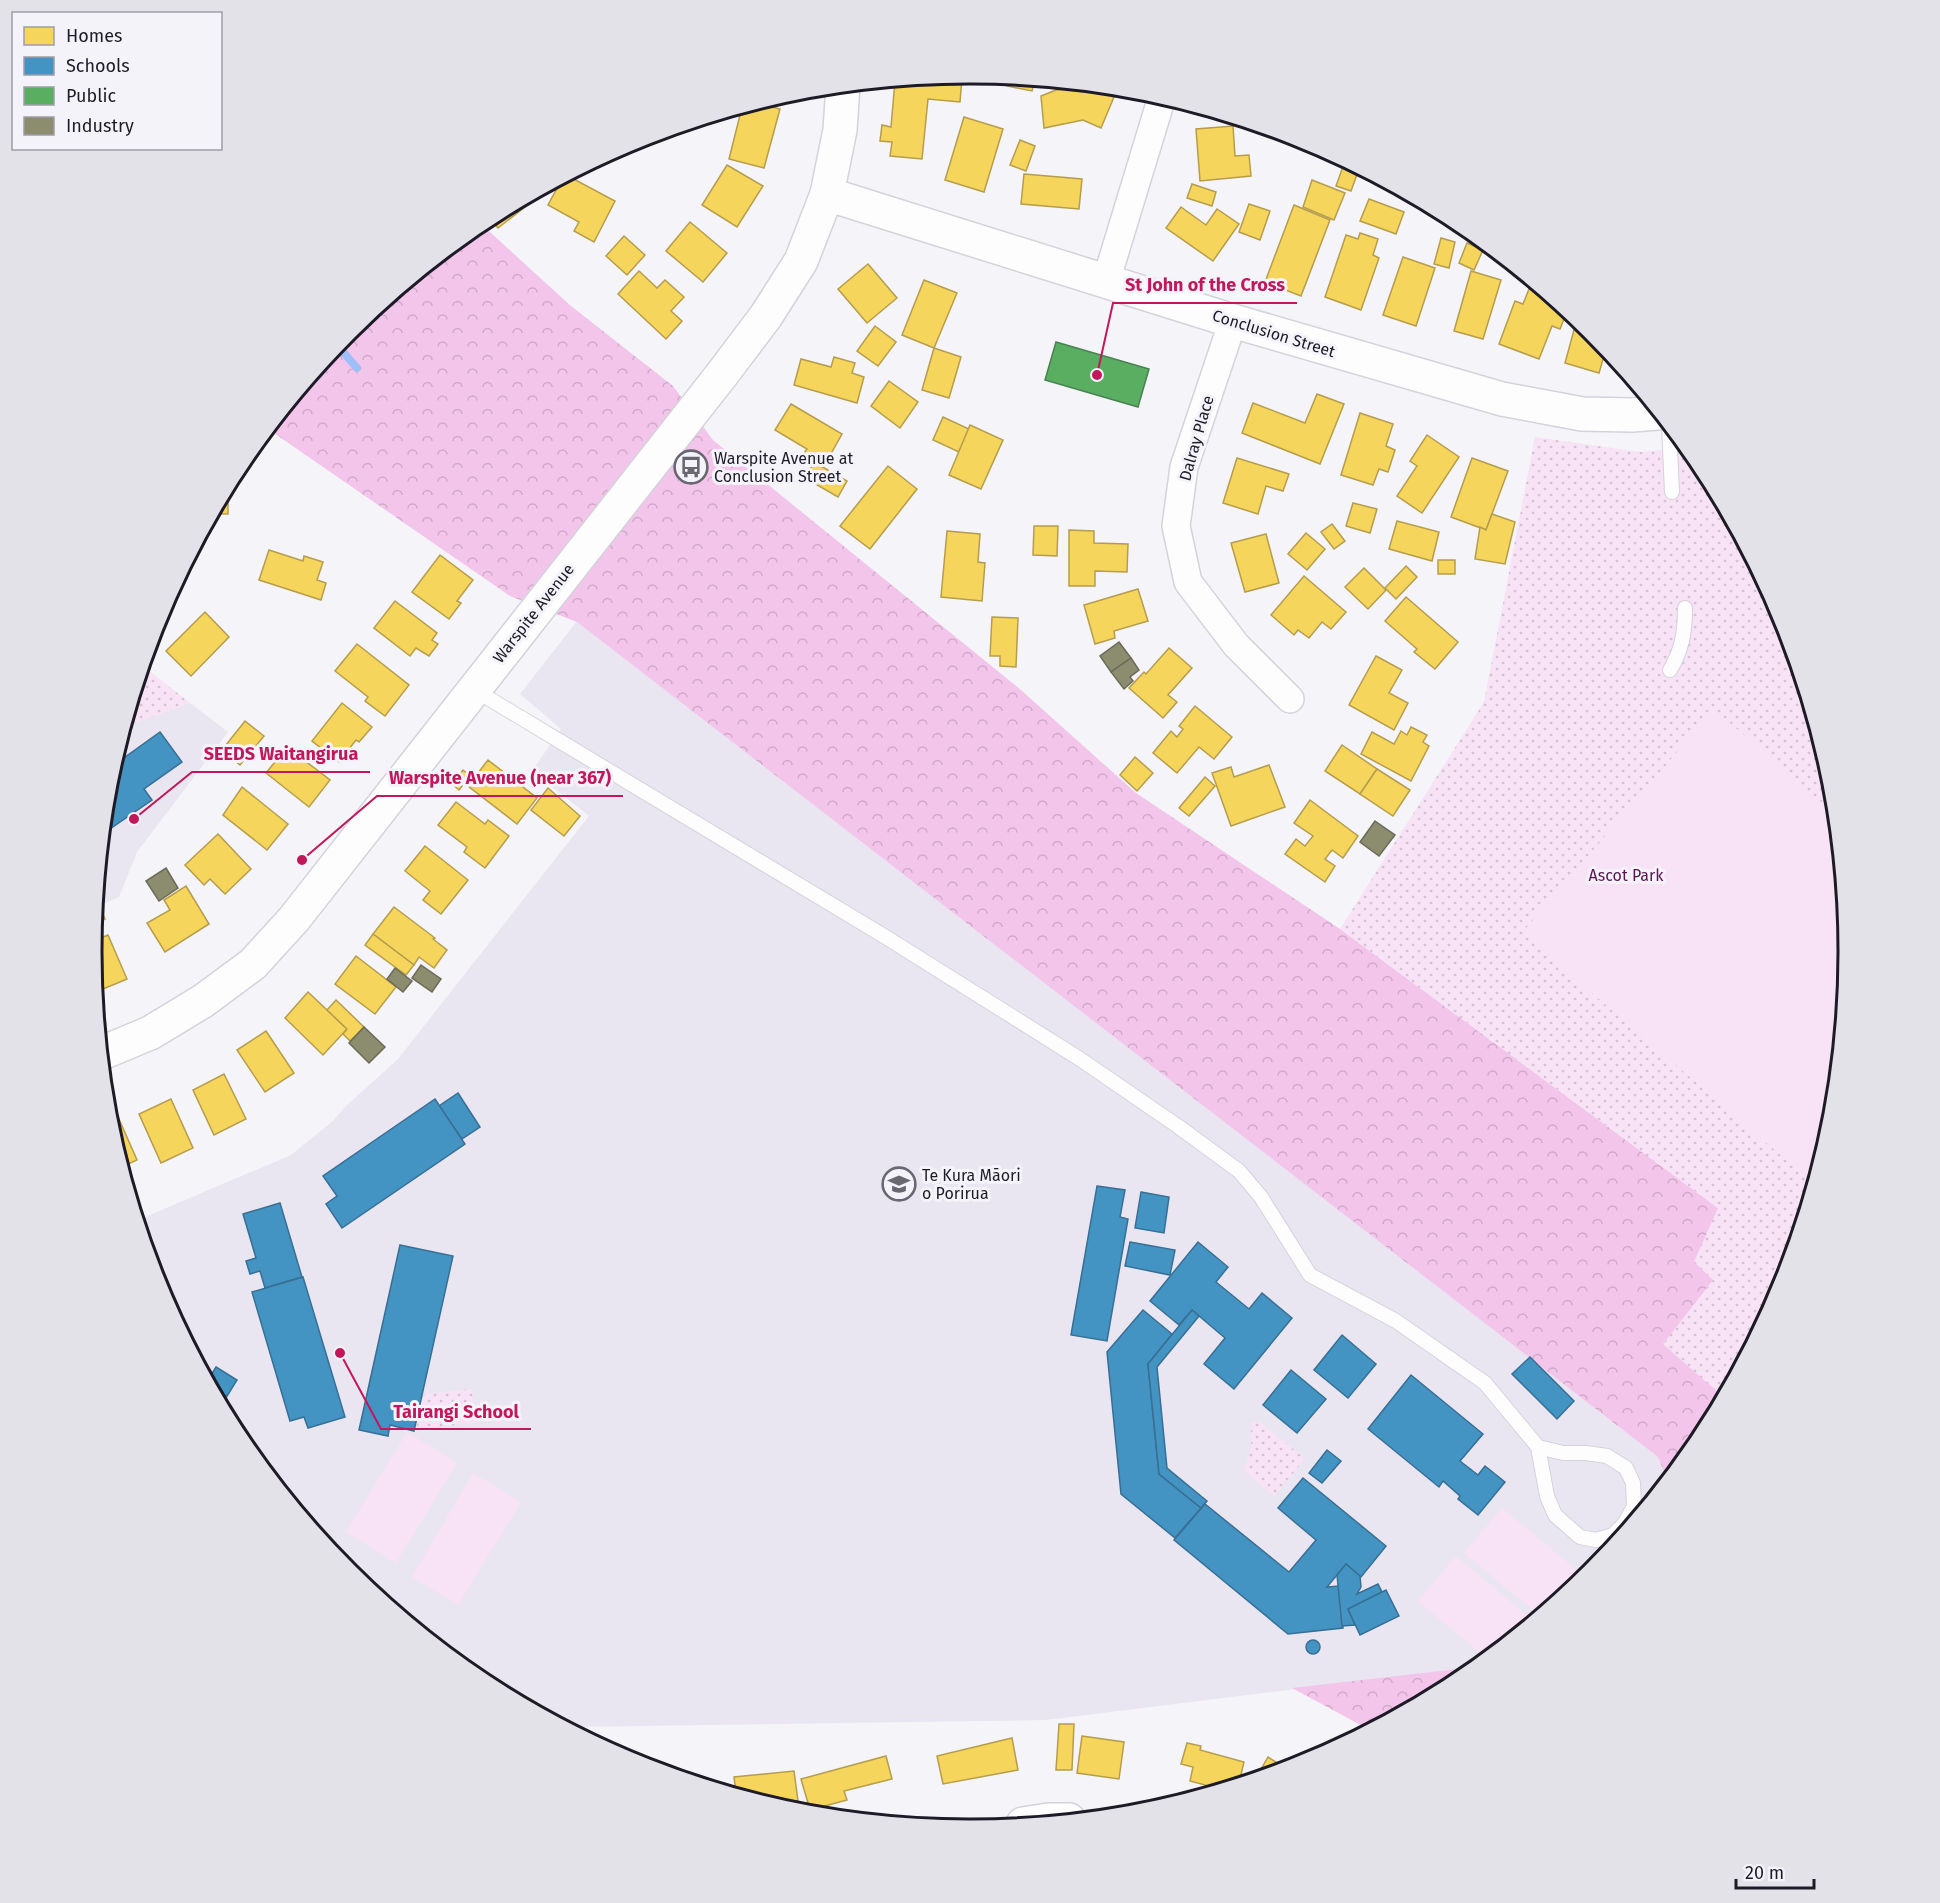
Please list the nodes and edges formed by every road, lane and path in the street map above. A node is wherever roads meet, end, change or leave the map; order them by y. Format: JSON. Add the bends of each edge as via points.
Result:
{"nodes":[{"id":1,"x":842,"y":94,"type":"edge"},
{"id":2,"x":1159,"y":106,"type":"edge"},
{"id":3,"x":827,"y":194,"type":"junction"},
{"id":4,"x":1106,"y":281,"type":"junction"},
{"id":5,"x":1233,"y":321,"type":"junction"},
{"id":6,"x":1650,"y":413,"type":"edge"},
{"id":7,"x":1670,"y":440,"type":"edge"},
{"id":8,"x":1672,"y":492,"type":"dead end"},
{"id":9,"x":1685,"y":608,"type":"dead end"},
{"id":10,"x":1670,"y":670,"type":"dead end"},
{"id":11,"x":474,"y":689,"type":"junction"},
{"id":12,"x":1290,"y":699,"type":"dead end"},
{"id":13,"x":108,"y":1050,"type":"edge"},
{"id":14,"x":1538,"y":1447,"type":"junction"},
{"id":15,"x":1630,"y":1513,"type":"edge"},
{"id":16,"x":1610,"y":1536,"type":"edge"}],
"edges":[{"from":1,"to":3,"type":"main road","name":"Warspite Avenue","via":[[840,130]]},
{"from":2,"to":4,"type":"street"},
{"from":3,"to":4,"type":"main road","name":"Conclusion Street"},
{"from":3,"to":11,"type":"main road","name":"Warspite Avenue","via":[[801,261],[766,316]]},
{"from":4,"to":5,"type":"main road","name":"Conclusion Street"},
{"from":5,"to":6,"type":"main road","name":"Conclusion Street","via":[[1502,399],[1582,414]]},
{"from":5,"to":12,"type":"street","name":"Dalray Place","via":[[1184,467],[1176,526],[1188,582],[1236,645]]},
{"from":7,"to":8,"type":"lane"},
{"from":9,"to":10,"type":"lane","via":[[1682,644]]},
{"from":11,"to":13,"type":"main road","name":"Warspite Avenue","via":[[294,919],[253,964],[150,1033]]},
{"from":11,"to":14,"type":"lane","via":[[884,936],[1080,1059],[1179,1127],[1239,1171],[1261,1197],[1310,1275],[1396,1321],[1485,1383]]},
{"from":14,"to":15,"type":"lane","via":[[1607,1456],[1626,1468],[1634,1483]]},
{"from":14,"to":16,"type":"lane","via":[[1547,1496],[1555,1515],[1580,1537],[1596,1540]]}]}
